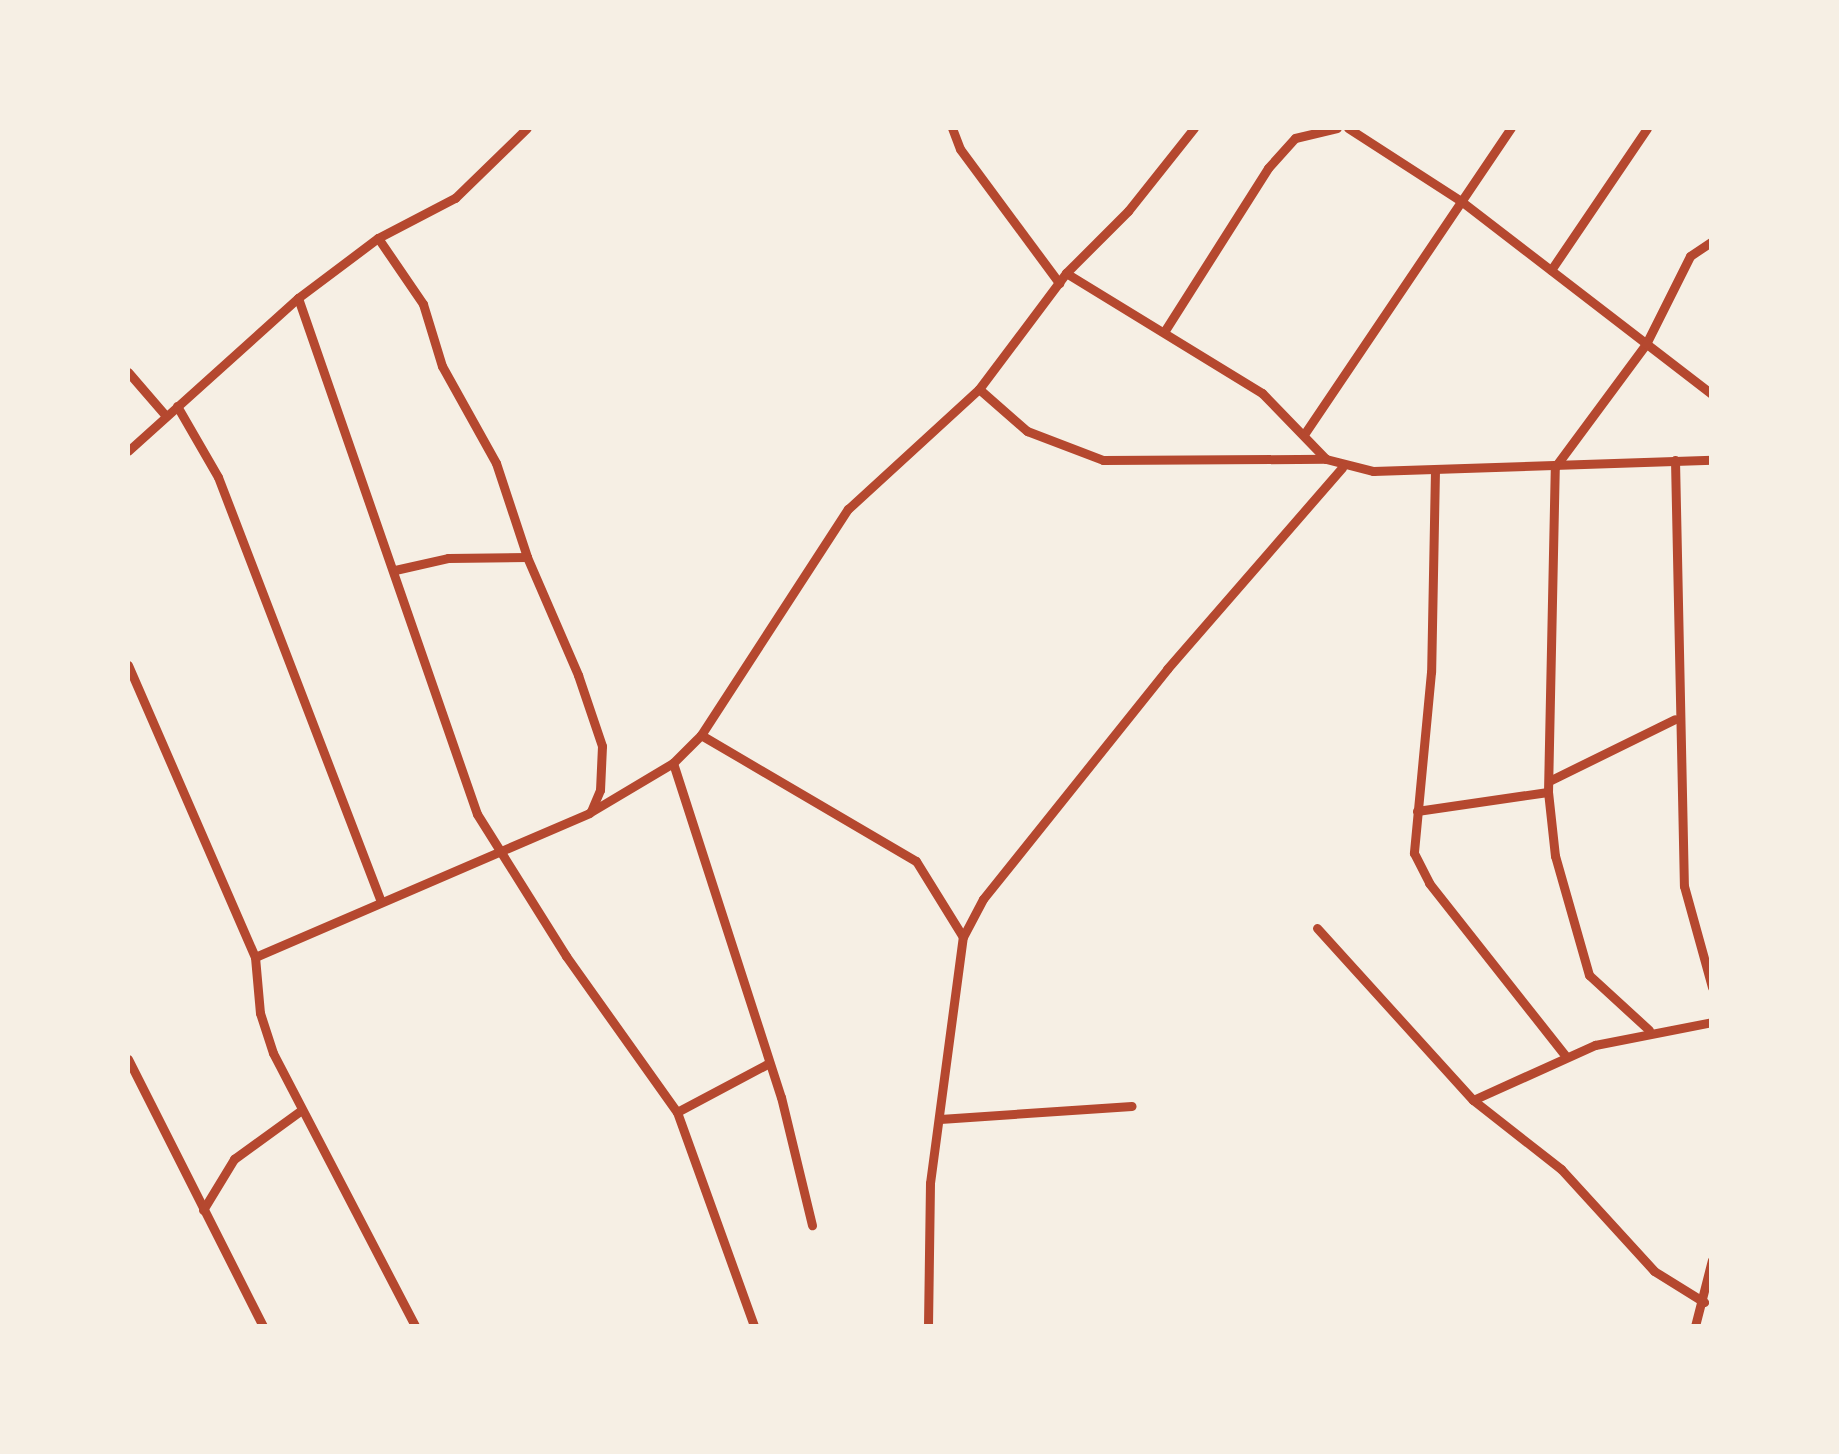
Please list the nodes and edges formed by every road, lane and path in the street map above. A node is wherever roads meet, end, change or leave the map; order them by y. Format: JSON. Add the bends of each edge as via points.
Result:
{"nodes":[{"id":1,"x":528,"y":128,"type":"edge"},
{"id":2,"x":952,"y":128,"type":"edge"},
{"id":3,"x":1194,"y":128,"type":"edge"},
{"id":4,"x":1337,"y":128,"type":"edge"},
{"id":5,"x":1348,"y":128,"type":"edge"},
{"id":6,"x":1511,"y":128,"type":"edge"},
{"id":7,"x":1647,"y":128,"type":"edge"},
{"id":8,"x":1296,"y":133,"type":"edge"},
{"id":9,"x":1461,"y":202,"type":"junction"},
{"id":10,"x":378,"y":238,"type":"junction"},
{"id":11,"x":1712,"y":241,"type":"edge"},
{"id":12,"x":1551,"y":270,"type":"junction"},
{"id":13,"x":1066,"y":272,"type":"junction"},
{"id":14,"x":1059,"y":282,"type":"junction"},
{"id":15,"x":298,"y":298,"type":"junction"},
{"id":16,"x":1164,"y":332,"type":"junction"},
{"id":17,"x":1646,"y":344,"type":"junction"},
{"id":18,"x":128,"y":372,"type":"edge"},
{"id":19,"x":979,"y":389,"type":"junction"},
{"id":20,"x":1712,"y":394,"type":"edge"},
{"id":21,"x":177,"y":406,"type":"junction"},
{"id":22,"x":166,"y":416,"type":"junction"},
{"id":23,"x":1306,"y":433,"type":"junction"},
{"id":24,"x":128,"y":451,"type":"edge"},
{"id":25,"x":1326,"y":460,"type":"junction"},
{"id":26,"x":1674,"y":460,"type":"junction"},
{"id":27,"x":1712,"y":460,"type":"edge"},
{"id":28,"x":1554,"y":466,"type":"junction"},
{"id":29,"x":1342,"y":468,"type":"junction"},
{"id":30,"x":1435,"y":470,"type":"junction"},
{"id":31,"x":527,"y":558,"type":"junction"},
{"id":32,"x":395,"y":570,"type":"junction"},
{"id":33,"x":128,"y":665,"type":"edge"},
{"id":34,"x":1675,"y":719,"type":"junction"},
{"id":35,"x":701,"y":735,"type":"junction"},
{"id":36,"x":673,"y":764,"type":"junction"},
{"id":37,"x":1548,"y":786,"type":"junction"},
{"id":38,"x":1417,"y":811,"type":"junction"},
{"id":39,"x":590,"y":813,"type":"junction"},
{"id":40,"x":499,"y":853,"type":"junction"},
{"id":41,"x":381,"y":902,"type":"junction"},
{"id":42,"x":1317,"y":928,"type":"dead end"},
{"id":43,"x":962,"y":936,"type":"junction"},
{"id":44,"x":255,"y":957,"type":"junction"},
{"id":45,"x":1712,"y":987,"type":"edge"},
{"id":46,"x":1712,"y":1022,"type":"edge"},
{"id":47,"x":1649,"y":1030,"type":"junction"},
{"id":48,"x":1565,"y":1055,"type":"junction"},
{"id":49,"x":128,"y":1059,"type":"edge"},
{"id":50,"x":769,"y":1063,"type":"junction"},
{"id":51,"x":1474,"y":1100,"type":"junction"},
{"id":52,"x":1132,"y":1106,"type":"dead end"},
{"id":53,"x":300,"y":1112,"type":"junction"},
{"id":54,"x":676,"y":1112,"type":"junction"},
{"id":55,"x":940,"y":1119,"type":"junction"},
{"id":56,"x":203,"y":1210,"type":"junction"},
{"id":57,"x":812,"y":1225,"type":"dead end"},
{"id":58,"x":1712,"y":1260,"type":"edge"},
{"id":59,"x":1704,"y":1302,"type":"junction"},
{"id":60,"x":263,"y":1326,"type":"edge"},
{"id":61,"x":415,"y":1326,"type":"edge"},
{"id":62,"x":754,"y":1326,"type":"edge"},
{"id":63,"x":928,"y":1326,"type":"edge"},
{"id":64,"x":1695,"y":1326,"type":"edge"}],
"edges":[{"from":1,"to":10,"type":"street","via":[[455,198]]},
{"from":2,"to":14,"type":"street","via":[[971,165]]},
{"from":3,"to":13,"type":"street","via":[[1128,212]]},
{"from":4,"to":8,"type":"street"},
{"from":5,"to":9,"type":"street"},
{"from":6,"to":9,"type":"street"},
{"from":7,"to":12,"type":"street"},
{"from":8,"to":16,"type":"street"},
{"from":9,"to":12,"type":"street"},
{"from":9,"to":23,"type":"street"},
{"from":10,"to":15,"type":"street"},
{"from":10,"to":31,"type":"street","via":[[423,304],[442,366],[496,463]]},
{"from":11,"to":17,"type":"street","via":[[1690,256]]},
{"from":12,"to":17,"type":"street"},
{"from":13,"to":14,"type":"street"},
{"from":13,"to":16,"type":"street"},
{"from":14,"to":19,"type":"street"},
{"from":15,"to":21,"type":"street"},
{"from":15,"to":32,"type":"street"},
{"from":16,"to":23,"type":"street","via":[[1262,393]]},
{"from":17,"to":20,"type":"street"},
{"from":17,"to":28,"type":"street"},
{"from":18,"to":22,"type":"street"},
{"from":19,"to":25,"type":"street","via":[[1027,431],[1103,460]]},
{"from":19,"to":35,"type":"street","via":[[848,509]]},
{"from":21,"to":22,"type":"street"},
{"from":21,"to":41,"type":"street","via":[[218,476]]},
{"from":22,"to":24,"type":"street"},
{"from":23,"to":25,"type":"street"},
{"from":25,"to":29,"type":"street"},
{"from":26,"to":27,"type":"street"},
{"from":26,"to":28,"type":"street"},
{"from":26,"to":34,"type":"street"},
{"from":28,"to":30,"type":"street"},
{"from":28,"to":37,"type":"street"},
{"from":29,"to":30,"type":"street"},
{"from":29,"to":43,"type":"street","via":[[1167,669],[983,899]]},
{"from":30,"to":38,"type":"street","via":[[1431,672]]},
{"from":31,"to":32,"type":"street","via":[[448,558]]},
{"from":31,"to":39,"type":"street","via":[[602,746],[600,790]]},
{"from":32,"to":40,"type":"street","via":[[478,814]]},
{"from":33,"to":44,"type":"street"},
{"from":34,"to":37,"type":"street"},
{"from":34,"to":45,"type":"street","via":[[1684,886]]},
{"from":35,"to":36,"type":"street"},
{"from":35,"to":43,"type":"street","via":[[916,861]]},
{"from":36,"to":39,"type":"street"},
{"from":36,"to":50,"type":"street"},
{"from":37,"to":38,"type":"street"},
{"from":37,"to":47,"type":"street","via":[[1563,889],[1589,975]]},
{"from":38,"to":48,"type":"street","via":[[1414,854],[1428,883]]},
{"from":39,"to":40,"type":"street"},
{"from":40,"to":41,"type":"street"},
{"from":40,"to":54,"type":"street"},
{"from":41,"to":44,"type":"street"},
{"from":42,"to":51,"type":"street"},
{"from":43,"to":55,"type":"street"},
{"from":44,"to":53,"type":"street","via":[[260,1013]]},
{"from":46,"to":47,"type":"street"},
{"from":47,"to":48,"type":"street"},
{"from":48,"to":51,"type":"street"},
{"from":49,"to":56,"type":"street"},
{"from":50,"to":54,"type":"street"},
{"from":50,"to":57,"type":"street"},
{"from":51,"to":59,"type":"street","via":[[1561,1169],[1654,1271]]},
{"from":52,"to":55,"type":"street"},
{"from":53,"to":56,"type":"street","via":[[234,1159]]},
{"from":53,"to":61,"type":"street"},
{"from":54,"to":62,"type":"street"},
{"from":55,"to":63,"type":"street","via":[[930,1182]]},
{"from":56,"to":60,"type":"street"},
{"from":58,"to":59,"type":"street"},
{"from":59,"to":64,"type":"street"}]}
